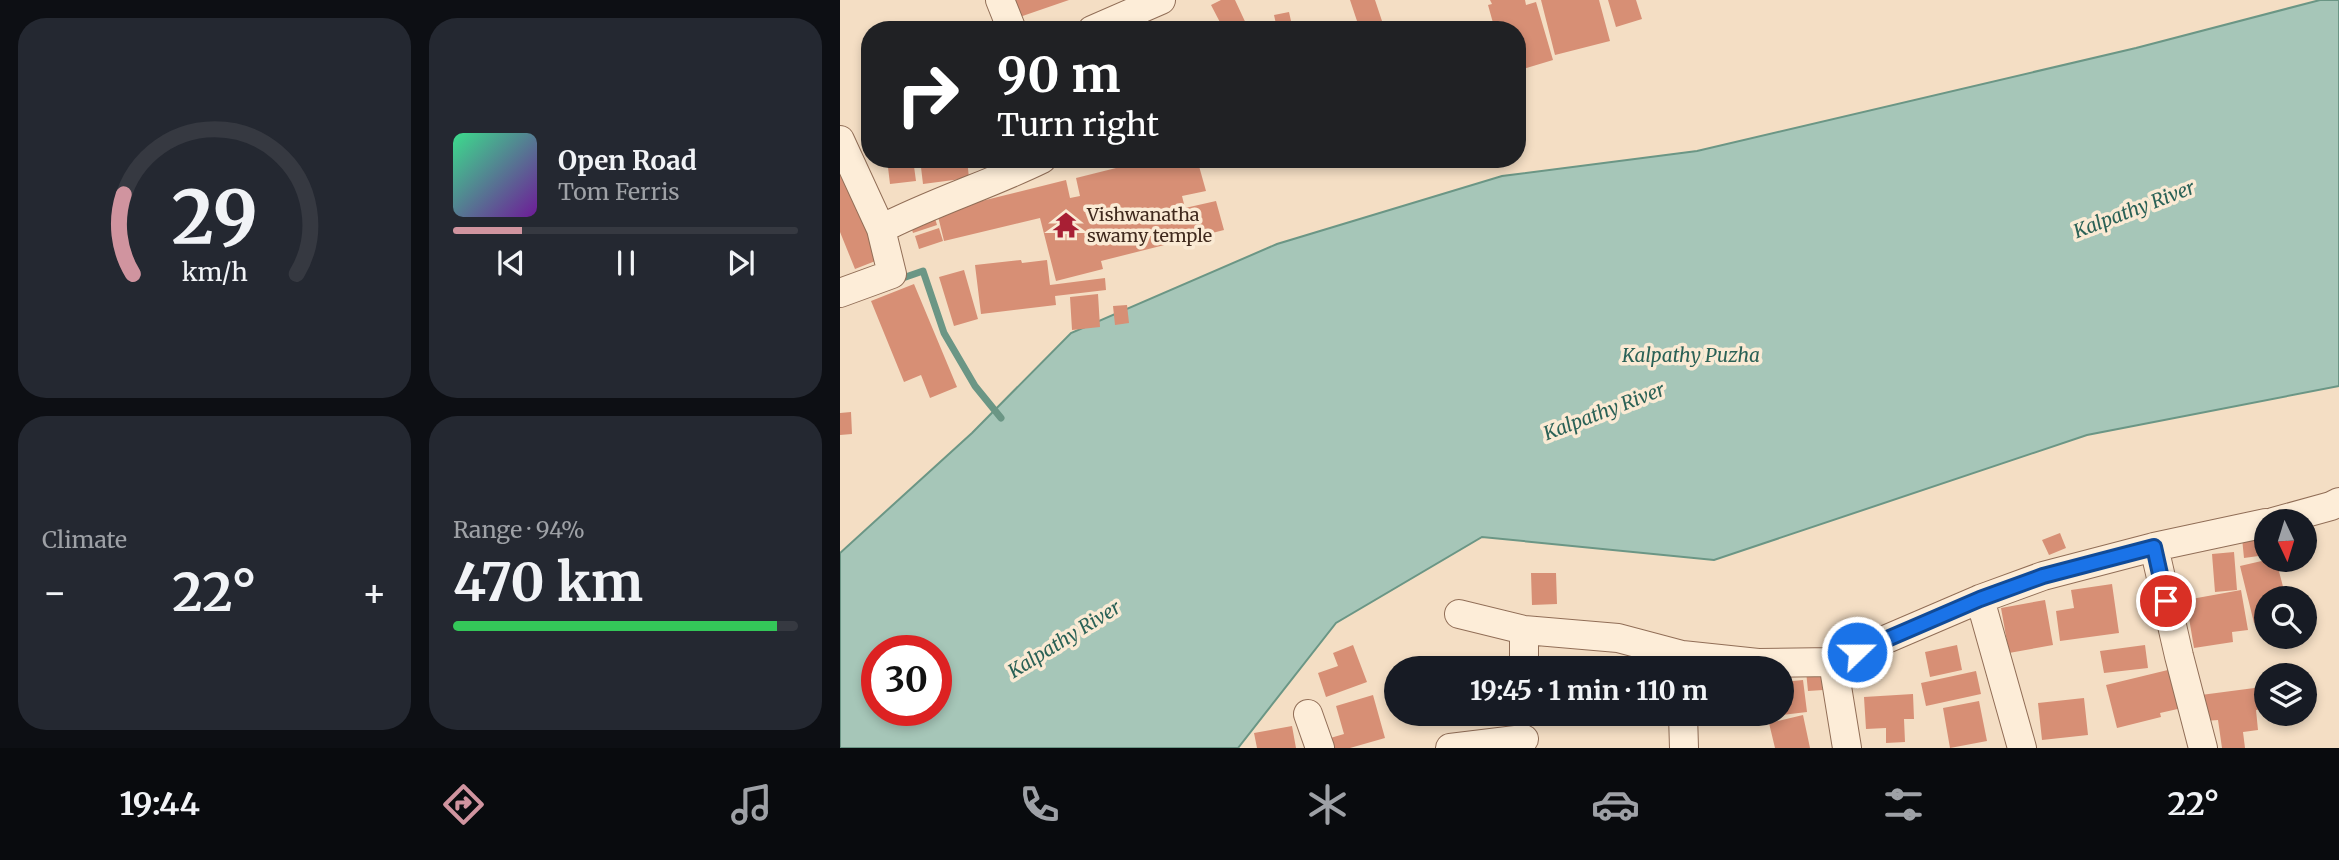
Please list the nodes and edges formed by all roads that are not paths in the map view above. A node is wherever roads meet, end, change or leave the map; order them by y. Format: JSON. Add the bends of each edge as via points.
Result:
{"nodes":[{"id":1,"x":1000,"y":0,"type":"edge"},
{"id":2,"x":1161,"y":0,"type":"edge"},
{"id":3,"x":1008,"y":21,"type":"edge"},
{"id":4,"x":1113,"y":21,"type":"edge"},
{"id":5,"x":840,"y":140,"type":"edge"},
{"id":6,"x":1023,"y":168,"type":"edge"},
{"id":7,"x":881,"y":229,"type":"junction"},
{"id":8,"x":840,"y":293,"type":"edge"},
{"id":9,"x":2339,"y":502,"type":"edge"},
{"id":10,"x":2317,"y":510,"type":"edge"},
{"id":11,"x":2254,"y":526,"type":"edge"},
{"id":12,"x":2154,"y":547,"type":"junction"},
{"id":13,"x":1980,"y":599,"type":"junction"},
{"id":14,"x":1459,"y":614,"type":"dead end"},
{"id":15,"x":1524,"y":631,"type":"junction"},
{"id":16,"x":1524,"y":656,"type":"edge"},
{"id":17,"x":1666,"y":656,"type":"edge"},
{"id":18,"x":1833,"y":662,"type":"junction"},
{"id":19,"x":1794,"y":663,"type":"edge"},
{"id":20,"x":1308,"y":714,"type":"dead end"},
{"id":21,"x":1684,"y":726,"type":"edge"},
{"id":22,"x":1524,"y":734,"type":"edge"},
{"id":23,"x":1320,"y":748,"type":"edge"},
{"id":24,"x":1450,"y":748,"type":"edge"},
{"id":25,"x":1684,"y":748,"type":"edge"},
{"id":26,"x":1847,"y":748,"type":"edge"},
{"id":27,"x":2022,"y":748,"type":"edge"},
{"id":28,"x":2203,"y":748,"type":"edge"}],
"edges":[{"from":1,"to":3,"type":"street"},
{"from":2,"to":4,"type":"street"},
{"from":5,"to":7,"type":"street"},
{"from":6,"to":7,"type":"street"},
{"from":7,"to":8,"type":"street","via":[[892,274]]},
{"from":9,"to":10,"type":"street"},
{"from":11,"to":12,"type":"street"},
{"from":12,"to":13,"type":"street","via":[[2043,576]]},
{"from":12,"to":28,"type":"street"},
{"from":13,"to":18,"type":"street"},
{"from":13,"to":27,"type":"street"},
{"from":14,"to":15,"type":"street"},
{"from":15,"to":16,"type":"street"},
{"from":15,"to":17,"type":"street","via":[[1618,638]]},
{"from":18,"to":19,"type":"street"},
{"from":18,"to":26,"type":"street"},
{"from":20,"to":23,"type":"street"},
{"from":21,"to":25,"type":"street"},
{"from":22,"to":24,"type":"street"}]}
